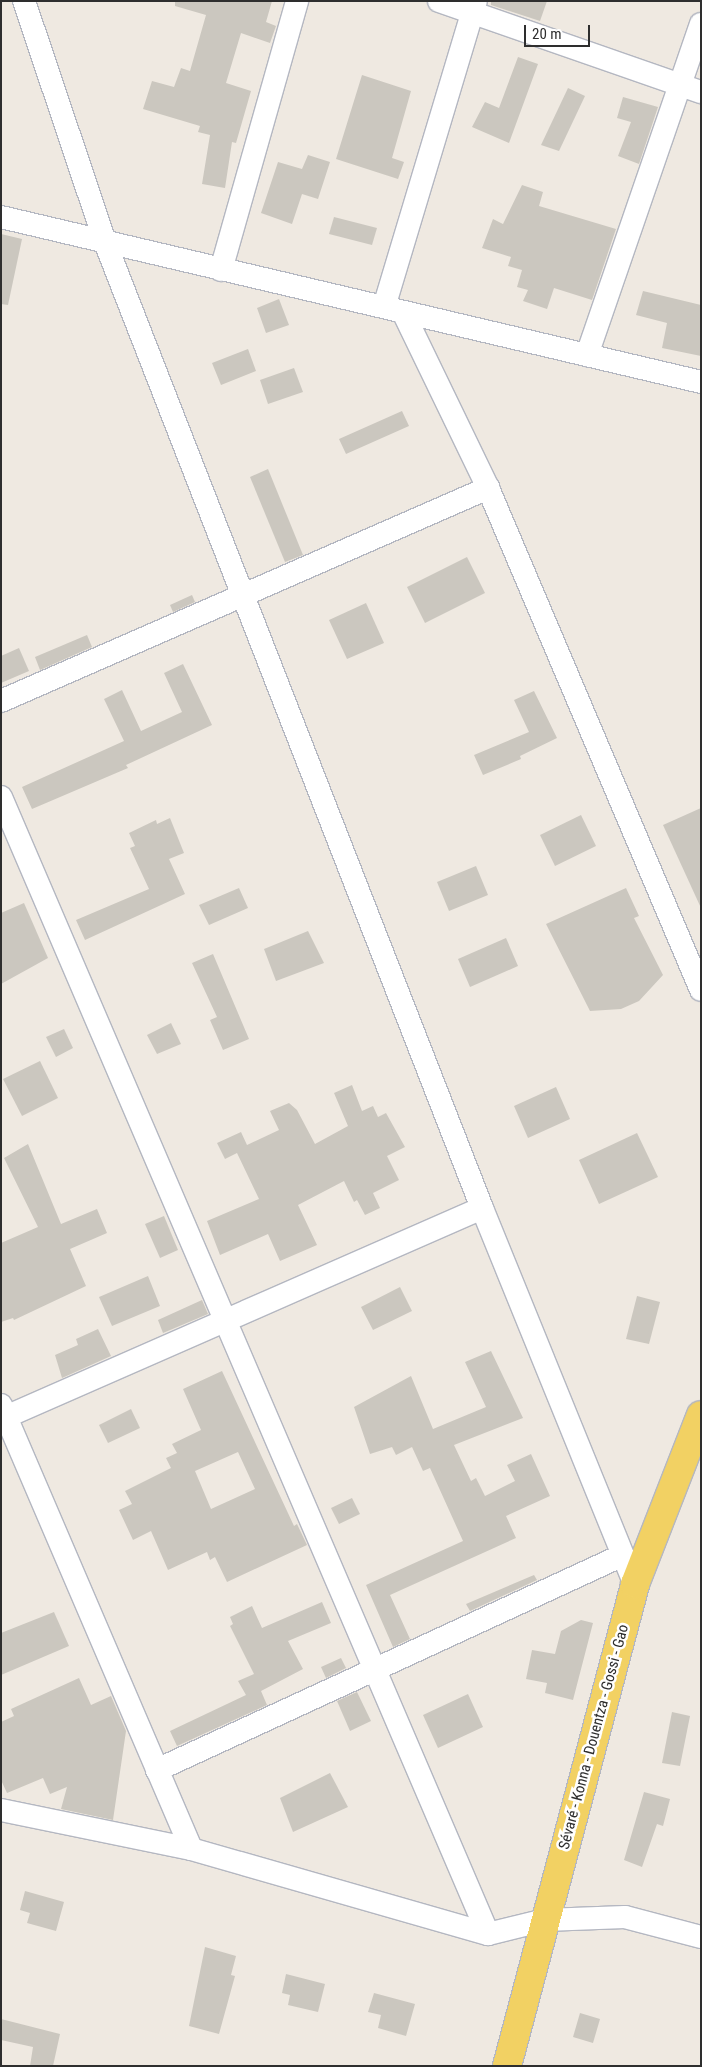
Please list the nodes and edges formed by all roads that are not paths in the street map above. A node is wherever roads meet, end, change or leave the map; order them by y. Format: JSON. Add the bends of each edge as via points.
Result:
{"nodes":[{"id":1,"x":24,"y":1,"type":"edge"},
{"id":2,"x":297,"y":1,"type":"edge"},
{"id":3,"x":439,"y":1,"type":"edge"},
{"id":4,"x":474,"y":7,"type":"edge"},
{"id":5,"x":701,"y":24,"type":"edge"},
{"id":6,"x":680,"y":85,"type":"junction"},
{"id":7,"x":701,"y":92,"type":"edge"},
{"id":8,"x":1,"y":217,"type":"edge"},
{"id":9,"x":105,"y":242,"type":"junction"},
{"id":10,"x":221,"y":270,"type":"junction"},
{"id":11,"x":393,"y":309,"type":"junction"},
{"id":12,"x":586,"y":355,"type":"junction"},
{"id":13,"x":701,"y":382,"type":"edge"},
{"id":14,"x":488,"y":488,"type":"junction"},
{"id":15,"x":243,"y":594,"type":"junction"},
{"id":16,"x":1,"y":701,"type":"edge"},
{"id":17,"x":1,"y":797,"type":"edge"},
{"id":18,"x":701,"y":990,"type":"edge"},
{"id":19,"x":482,"y":1208,"type":"junction"},
{"id":20,"x":225,"y":1321,"type":"junction"},
{"id":21,"x":3,"y":1414,"type":"edge"},
{"id":22,"x":701,"y":1416,"type":"edge"},
{"id":23,"x":623,"y":1555,"type":"junction"},
{"id":24,"x":635,"y":1584,"type":"junction"},
{"id":25,"x":374,"y":1670,"type":"junction"},
{"id":26,"x":157,"y":1770,"type":"junction"},
{"id":27,"x":1,"y":1810,"type":"edge"},
{"id":28,"x":191,"y":1848,"type":"junction"},
{"id":29,"x":545,"y":1920,"type":"junction"},
{"id":30,"x":488,"y":1934,"type":"junction"},
{"id":31,"x":701,"y":1937,"type":"edge"},
{"id":32,"x":508,"y":2066,"type":"edge"}],
"edges":[{"from":1,"to":9,"type":"street"},
{"from":2,"to":10,"type":"street"},
{"from":3,"to":4,"type":"street"},
{"from":4,"to":6,"type":"street"},
{"from":4,"to":11,"type":"street"},
{"from":5,"to":6,"type":"street"},
{"from":6,"to":7,"type":"street"},
{"from":6,"to":12,"type":"street"},
{"from":8,"to":9,"type":"street"},
{"from":9,"to":10,"type":"street"},
{"from":9,"to":15,"type":"street"},
{"from":10,"to":11,"type":"street"},
{"from":11,"to":12,"type":"street"},
{"from":11,"to":14,"type":"street"},
{"from":12,"to":13,"type":"street"},
{"from":14,"to":15,"type":"street"},
{"from":14,"to":18,"type":"street"},
{"from":15,"to":16,"type":"street"},
{"from":15,"to":19,"type":"street"},
{"from":17,"to":20,"type":"street"},
{"from":19,"to":20,"type":"street"},
{"from":19,"to":23,"type":"street"},
{"from":20,"to":21,"type":"street"},
{"from":20,"to":25,"type":"street"},
{"from":21,"to":26,"type":"street"},
{"from":22,"to":24,"type":"main road","name":"Sévaré - Konna - Douentza - Gossi - Gao"},
{"from":23,"to":24,"type":"street"},
{"from":23,"to":25,"type":"street"},
{"from":24,"to":29,"type":"main road","name":"Sévaré - Konna - Douentza - Gossi - Gao"},
{"from":25,"to":26,"type":"street"},
{"from":25,"to":30,"type":"street"},
{"from":26,"to":28,"type":"street"},
{"from":27,"to":28,"type":"street"},
{"from":28,"to":30,"type":"street"},
{"from":29,"to":30,"type":"street"},
{"from":29,"to":31,"type":"street","via":[[625,1917]]},
{"from":29,"to":32,"type":"main road","name":"Sévaré - Konna - Douentza - Gossi - Gao"}]}
